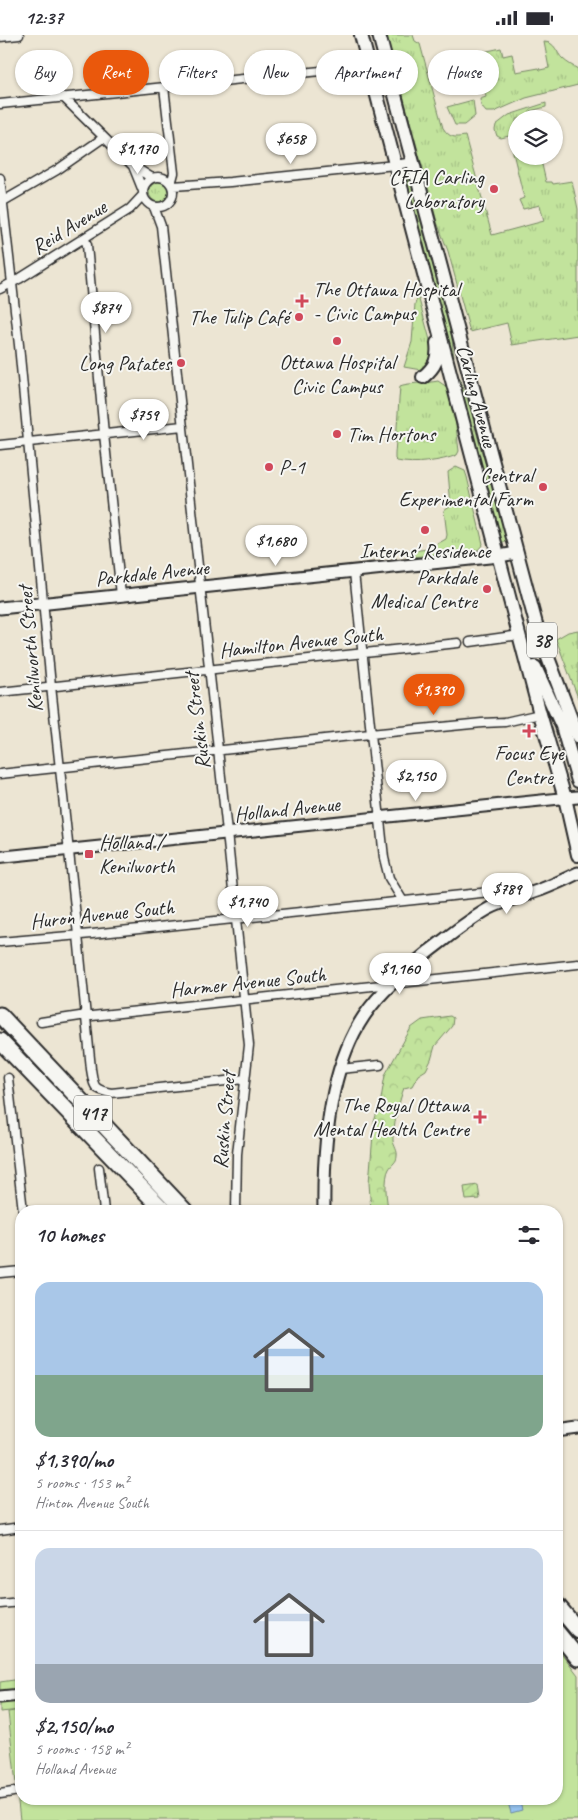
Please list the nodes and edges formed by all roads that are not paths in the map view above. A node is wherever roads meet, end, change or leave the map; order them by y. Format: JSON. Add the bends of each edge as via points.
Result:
{"nodes":[{"id":1,"x":19,"y":35,"type":"edge"},
{"id":2,"x":361,"y":35,"type":"edge"},
{"id":3,"x":379,"y":35,"type":"edge"},
{"id":4,"x":0,"y":37,"type":"edge"},
{"id":5,"x":365,"y":50,"type":"edge"},
{"id":6,"x":316,"y":71,"type":"edge"},
{"id":7,"x":234,"y":80,"type":"edge"},
{"id":8,"x":159,"y":87,"type":"edge"},
{"id":9,"x":165,"y":95,"type":"edge"},
{"id":10,"x":377,"y":95,"type":"edge"},
{"id":11,"x":63,"y":97,"type":"junction"},
{"id":12,"x":0,"y":104,"type":"edge"},
{"id":13,"x":103,"y":138,"type":"junction"},
{"id":14,"x":171,"y":161,"type":"junction"},
{"id":15,"x":413,"y":162,"type":"junction"},
{"id":16,"x":395,"y":165,"type":"junction"},
{"id":17,"x":132,"y":167,"type":"junction"},
{"id":18,"x":0,"y":178,"type":"edge"},
{"id":19,"x":154,"y":178,"type":"junction"},
{"id":20,"x":172,"y":185,"type":"junction"},
{"id":21,"x":188,"y":186,"type":"junction"},
{"id":22,"x":143,"y":193,"type":"junction"},
{"id":23,"x":173,"y":198,"type":"junction"},
{"id":24,"x":2,"y":202,"type":"edge"},
{"id":25,"x":167,"y":205,"type":"junction"},
{"id":26,"x":152,"y":206,"type":"junction"},
{"id":27,"x":130,"y":209,"type":"junction"},
{"id":28,"x":161,"y":227,"type":"junction"},
{"id":29,"x":85,"y":239,"type":"junction"},
{"id":30,"x":12,"y":283,"type":"junction"},
{"id":31,"x":0,"y":289,"type":"edge"},
{"id":32,"x":434,"y":311,"type":"junction"},
{"id":33,"x":423,"y":377,"type":"dead end"},
{"id":34,"x":183,"y":426,"type":"junction"},
{"id":35,"x":104,"y":434,"type":"junction"},
{"id":36,"x":28,"y":442,"type":"junction"},
{"id":37,"x":0,"y":445,"type":"edge"},
{"id":38,"x":517,"y":553,"type":"junction"},
{"id":39,"x":499,"y":557,"type":"junction"},
{"id":40,"x":354,"y":572,"type":"junction"},
{"id":41,"x":200,"y":587,"type":"junction"},
{"id":42,"x":121,"y":595,"type":"junction"},
{"id":43,"x":44,"y":603,"type":"junction"},
{"id":44,"x":0,"y":608,"type":"edge"},
{"id":45,"x":520,"y":635,"type":"junction"},
{"id":46,"x":470,"y":642,"type":"dead end"},
{"id":47,"x":458,"y":643,"type":"dead end"},
{"id":48,"x":362,"y":653,"type":"junction"},
{"id":49,"x":208,"y":669,"type":"junction"},
{"id":50,"x":51,"y":686,"type":"junction"},
{"id":51,"x":0,"y":692,"type":"edge"},
{"id":52,"x":540,"y":714,"type":"junction"},
{"id":53,"x":370,"y":734,"type":"junction"},
{"id":54,"x":578,"y":737,"type":"edge"},
{"id":55,"x":218,"y":750,"type":"junction"},
{"id":56,"x":60,"y":768,"type":"junction"},
{"id":57,"x":0,"y":774,"type":"edge"},
{"id":58,"x":578,"y":781,"type":"edge"},
{"id":59,"x":578,"y":797,"type":"edge"},
{"id":60,"x":565,"y":798,"type":"junction"},
{"id":61,"x":578,"y":817,"type":"edge"},
{"id":62,"x":379,"y":818,"type":"junction"},
{"id":63,"x":228,"y":834,"type":"junction"},
{"id":64,"x":69,"y":850,"type":"junction"},
{"id":65,"x":578,"y":855,"type":"edge"},
{"id":66,"x":0,"y":857,"type":"edge"},
{"id":67,"x":578,"y":873,"type":"edge"},
{"id":68,"x":578,"y":881,"type":"edge"},
{"id":69,"x":542,"y":889,"type":"junction"},
{"id":70,"x":403,"y":901,"type":"junction"},
{"id":71,"x":501,"y":903,"type":"junction"},
{"id":72,"x":236,"y":918,"type":"junction"},
{"id":73,"x":78,"y":935,"type":"junction"},
{"id":74,"x":0,"y":942,"type":"edge"},
{"id":75,"x":578,"y":964,"type":"edge"},
{"id":76,"x":394,"y":983,"type":"junction"},
{"id":77,"x":244,"y":1000,"type":"junction"},
{"id":78,"x":0,"y":1015,"type":"edge"},
{"id":79,"x":86,"y":1015,"type":"junction"},
{"id":80,"x":41,"y":1022,"type":"dead end"},
{"id":81,"x":0,"y":1041,"type":"edge"},
{"id":82,"x":380,"y":1065,"type":"dead end"},
{"id":83,"x":340,"y":1069,"type":"junction"},
{"id":84,"x":8,"y":1078,"type":"dead end"},
{"id":85,"x":245,"y":1079,"type":"junction"},
{"id":86,"x":99,"y":1168,"type":"dead end"},
{"id":87,"x":22,"y":1205,"type":"edge"},
{"id":88,"x":103,"y":1205,"type":"edge"},
{"id":89,"x":158,"y":1205,"type":"edge"},
{"id":90,"x":179,"y":1205,"type":"edge"},
{"id":91,"x":236,"y":1205,"type":"edge"},
{"id":92,"x":324,"y":1205,"type":"edge"},
{"id":93,"x":15,"y":1272,"type":"edge"},
{"id":94,"x":0,"y":1273,"type":"edge"},
{"id":95,"x":578,"y":1428,"type":"edge"},
{"id":96,"x":563,"y":1430,"type":"edge"},
{"id":97,"x":15,"y":1528,"type":"edge"},
{"id":98,"x":0,"y":1529,"type":"edge"},
{"id":99,"x":15,"y":1603,"type":"edge"},
{"id":100,"x":0,"y":1604,"type":"edge"},
{"id":101,"x":563,"y":1613,"type":"edge"},
{"id":102,"x":578,"y":1631,"type":"edge"},
{"id":103,"x":563,"y":1640,"type":"edge"},
{"id":104,"x":578,"y":1658,"type":"edge"},
{"id":105,"x":15,"y":1696,"type":"edge"},
{"id":106,"x":0,"y":1697,"type":"edge"},
{"id":107,"x":12,"y":1792,"type":"dead end"},
{"id":108,"x":0,"y":1794,"type":"edge"}],
"edges":[{"from":1,"to":4,"type":"street"},
{"from":2,"to":5,"type":"main road","name":"Carling Avenue","number":"38"},
{"from":3,"to":15,"type":"main road","name":"Carling Avenue","number":"38"},
{"from":6,"to":7,"type":"street"},
{"from":8,"to":11,"type":"street"},
{"from":9,"to":14,"type":"street"},
{"from":10,"to":16,"type":"main road","name":"Carling Avenue","number":"38"},
{"from":11,"to":12,"type":"street"},
{"from":11,"to":13,"type":"street"},
{"from":13,"to":17,"type":"street"},
{"from":13,"to":24,"type":"street"},
{"from":14,"to":19,"type":"street","via":[[165,171]]},
{"from":14,"to":20,"type":"street"},
{"from":15,"to":16,"type":"street"},
{"from":15,"to":38,"type":"main road","name":"Carling Avenue","number":"38"},
{"from":16,"to":21,"type":"street"},
{"from":16,"to":32,"type":"main road","name":"Carling Avenue","number":"38"},
{"from":17,"to":19,"type":"street"},
{"from":17,"to":22,"type":"street"},
{"from":18,"to":24,"type":"street","name":"Kenilworth Street"},
{"from":19,"to":20,"type":"street","via":[[164,178]]},
{"from":19,"to":22,"type":"street","via":[[146,183]]},
{"from":20,"to":21,"type":"street"},
{"from":20,"to":23,"type":"street"},
{"from":21,"to":23,"type":"street"},
{"from":22,"to":26,"type":"street"},
{"from":22,"to":27,"type":"street","name":"Reid Avenue"},
{"from":23,"to":25,"type":"street"},
{"from":24,"to":30,"type":"street","name":"Kenilworth Street"},
{"from":25,"to":26,"type":"street","via":[[161,208]]},
{"from":25,"to":28,"type":"street","name":"Ruskin Street"},
{"from":26,"to":27,"type":"street","name":"Reid Avenue"},
{"from":26,"to":28,"type":"street","name":"Ruskin Street"},
{"from":27,"to":29,"type":"street","name":"Reid Avenue"},
{"from":28,"to":34,"type":"street","name":"Ruskin Street"},
{"from":29,"to":30,"type":"street","name":"Reid Avenue"},
{"from":29,"to":35,"type":"street"},
{"from":30,"to":31,"type":"street","name":"Reid Avenue"},
{"from":30,"to":36,"type":"street","name":"Kenilworth Street"},
{"from":32,"to":33,"type":"main road","via":[[438,356]]},
{"from":32,"to":39,"type":"main road","name":"Carling Avenue","number":"38"},
{"from":34,"to":35,"type":"street"},
{"from":34,"to":41,"type":"street","name":"Ruskin Street"},
{"from":35,"to":36,"type":"street"},
{"from":35,"to":42,"type":"street"},
{"from":36,"to":37,"type":"street"},
{"from":36,"to":43,"type":"street","name":"Kenilworth Street"},
{"from":38,"to":39,"type":"main road","name":"Parkdale Avenue"},
{"from":38,"to":54,"type":"main road","name":"Carling Avenue","number":"38","via":[[544,647]]},
{"from":39,"to":40,"type":"main road","name":"Parkdale Avenue"},
{"from":39,"to":45,"type":"main road","name":"Carling Avenue","number":"38"},
{"from":40,"to":41,"type":"main road","name":"Parkdale Avenue"},
{"from":40,"to":48,"type":"street"},
{"from":41,"to":42,"type":"main road","name":"Parkdale Avenue"},
{"from":41,"to":49,"type":"street","name":"Ruskin Street"},
{"from":42,"to":43,"type":"main road","name":"Parkdale Avenue"},
{"from":43,"to":44,"type":"main road","name":"Parkdale Avenue"},
{"from":43,"to":50,"type":"street","name":"Kenilworth Street"},
{"from":45,"to":46,"type":"street"},
{"from":45,"to":52,"type":"main road","name":"Carling Avenue","number":"38"},
{"from":45,"to":58,"type":"main road","via":[[562,726]]},
{"from":47,"to":48,"type":"street","name":"Hamilton Avenue South"},
{"from":48,"to":49,"type":"street","name":"Hamilton Avenue South"},
{"from":48,"to":53,"type":"street"},
{"from":49,"to":50,"type":"street","name":"Hamilton Avenue South"},
{"from":49,"to":55,"type":"street","name":"Ruskin Street"},
{"from":50,"to":51,"type":"street","name":"Hamilton Avenue South"},
{"from":50,"to":56,"type":"street","name":"Kenilworth Street"},
{"from":52,"to":53,"type":"street","via":[[502,722]]},
{"from":52,"to":60,"type":"main road","name":"Carling Avenue","number":"38"},
{"from":53,"to":55,"type":"street"},
{"from":53,"to":62,"type":"street"},
{"from":55,"to":56,"type":"street"},
{"from":55,"to":63,"type":"street","name":"Ruskin Street"},
{"from":56,"to":57,"type":"street"},
{"from":56,"to":64,"type":"street","name":"Kenilworth Street"},
{"from":59,"to":60,"type":"main road","name":"Holland Avenue"},
{"from":60,"to":61,"type":"main road"},
{"from":60,"to":62,"type":"street","name":"Holland Avenue"},
{"from":60,"to":65,"type":"main road","name":"Carling Avenue","number":"38"},
{"from":62,"to":63,"type":"street","name":"Holland Avenue"},
{"from":62,"to":70,"type":"street","via":[[389,878]]},
{"from":63,"to":64,"type":"street","name":"Holland Avenue"},
{"from":63,"to":72,"type":"street","name":"Ruskin Street"},
{"from":64,"to":66,"type":"street","name":"Holland Avenue"},
{"from":64,"to":73,"type":"street","name":"Kenilworth Street"},
{"from":67,"to":69,"type":"main road"},
{"from":68,"to":69,"type":"main road"},
{"from":69,"to":71,"type":"main road"},
{"from":70,"to":71,"type":"street","name":"Huron Avenue South","via":[[492,892]]},
{"from":70,"to":72,"type":"street","name":"Huron Avenue South"},
{"from":71,"to":76,"type":"main road","via":[[442,941]]},
{"from":72,"to":73,"type":"street","name":"Huron Avenue South"},
{"from":72,"to":77,"type":"street","name":"Ruskin Street"},
{"from":73,"to":74,"type":"street","name":"Huron Avenue South"},
{"from":73,"to":79,"type":"street","name":"Kenilworth Street"},
{"from":75,"to":76,"type":"street","name":"Harmer Avenue South"},
{"from":76,"to":77,"type":"street","name":"Harmer Avenue South"},
{"from":76,"to":83,"type":"main road","via":[[363,1017]]},
{"from":77,"to":79,"type":"street","name":"Harmer Avenue South"},
{"from":77,"to":85,"type":"street","name":"Ruskin Street","via":[[248,1045]]},
{"from":78,"to":90,"type":"highway","number":"417"},
{"from":79,"to":80,"type":"street","name":"Harmer Avenue South"},
{"from":79,"to":85,"type":"street","name":"Kenilworth Street","via":[[91,1069],[94,1086],[98,1090],[111,1093]]},
{"from":81,"to":89,"type":"highway","number":"417"},
{"from":82,"to":83,"type":"street"},
{"from":83,"to":92,"type":"main road","via":[[329,1124]]},
{"from":84,"to":87,"type":"street"},
{"from":85,"to":91,"type":"street","name":"Ruskin Street","via":[[237,1154]]},
{"from":86,"to":88,"type":"street"},
{"from":93,"to":94,"type":"street"},
{"from":95,"to":96,"type":"main road"},
{"from":97,"to":98,"type":"street"},
{"from":99,"to":100,"type":"street"},
{"from":101,"to":102,"type":"highway"},
{"from":103,"to":104,"type":"highway"},
{"from":105,"to":106,"type":"main road"},
{"from":107,"to":108,"type":"street"}]}
